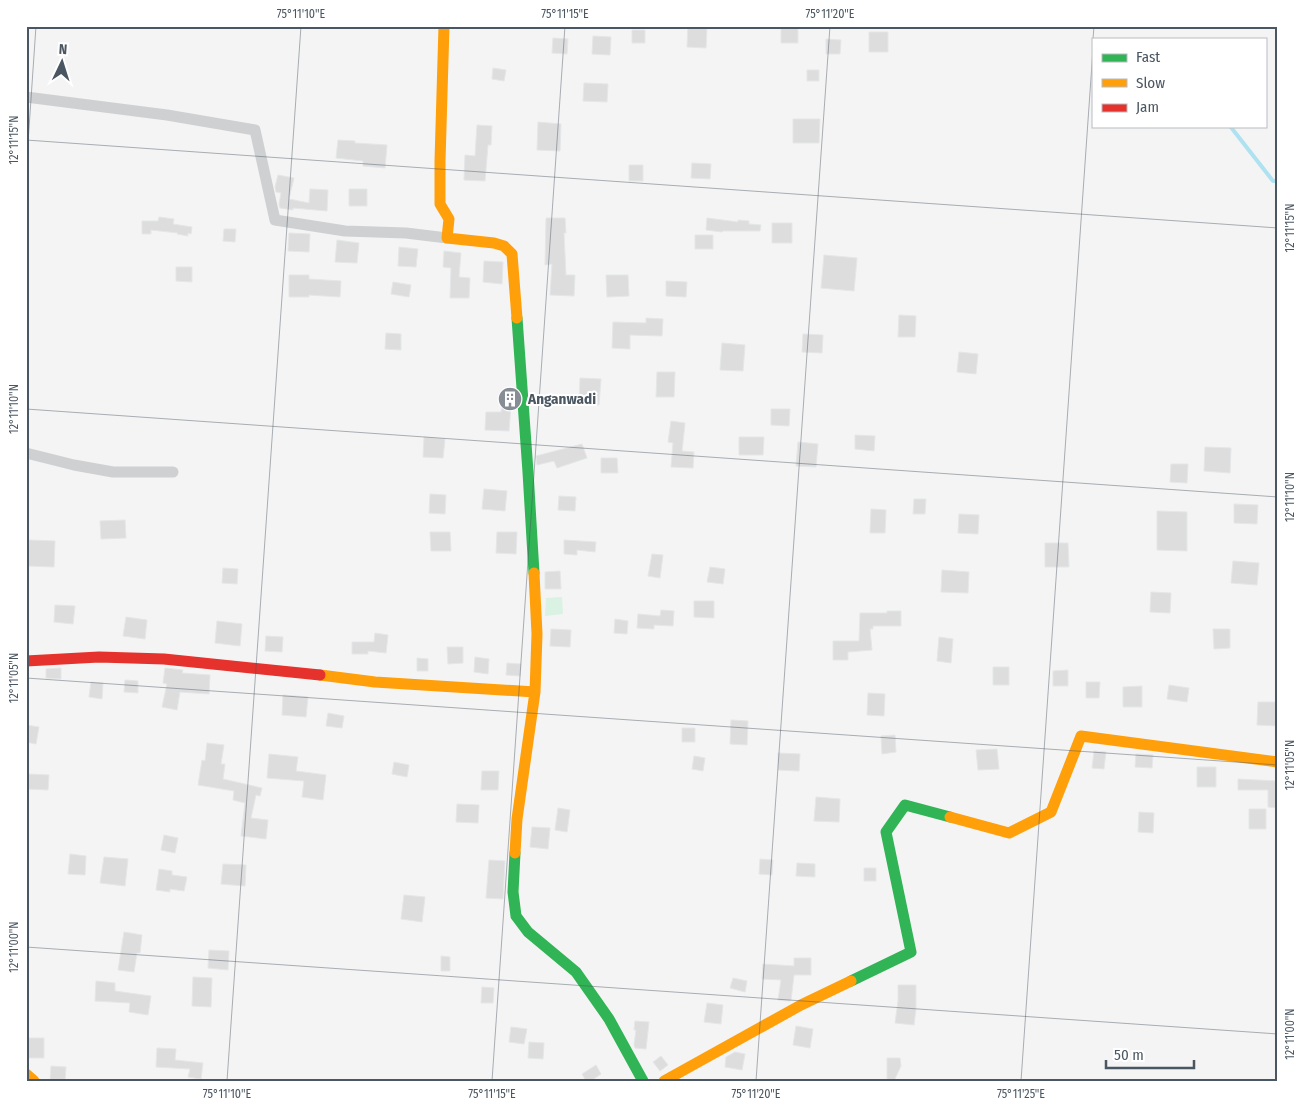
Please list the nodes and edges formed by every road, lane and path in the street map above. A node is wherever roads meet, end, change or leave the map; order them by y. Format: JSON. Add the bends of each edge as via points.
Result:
{"nodes":[{"id":1,"x":444,"y":26,"type":"edge"},
{"id":2,"x":26,"y":98,"type":"edge"},
{"id":3,"x":447,"y":238,"type":"junction"},
{"id":4,"x":26,"y":453,"type":"edge"},
{"id":5,"x":173,"y":472,"type":"dead end"},
{"id":6,"x":26,"y":661,"type":"edge"},
{"id":7,"x":535,"y":692,"type":"junction"},
{"id":8,"x":1278,"y":762,"type":"edge"},
{"id":9,"x":26,"y":1074,"type":"edge"},
{"id":10,"x":34,"y":1081,"type":"edge"},
{"id":11,"x":644,"y":1081,"type":"edge"},
{"id":12,"x":664,"y":1081,"type":"edge"}],
"edges":[{"from":1,"to":3,"type":"street","via":[[440,204],[449,219]]},
{"from":2,"to":3,"type":"street","via":[[167,115],[255,130],[275,220],[345,231]]},
{"from":3,"to":7,"type":"street","via":[[494,243],[504,246],[512,254],[530,491],[537,634]]},
{"from":4,"to":5,"type":"street","via":[[113,472]]},
{"from":6,"to":7,"type":"street","via":[[164,658],[375,682]]},
{"from":7,"to":11,"type":"street","via":[[517,819],[513,892],[516,916],[528,932],[576,972],[609,1019]]},
{"from":8,"to":12,"type":"street","via":[[1081,736],[1051,812],[1009,833],[905,805],[886,832],[911,952],[801,1005]]},
{"from":9,"to":10,"type":"street"}]}
